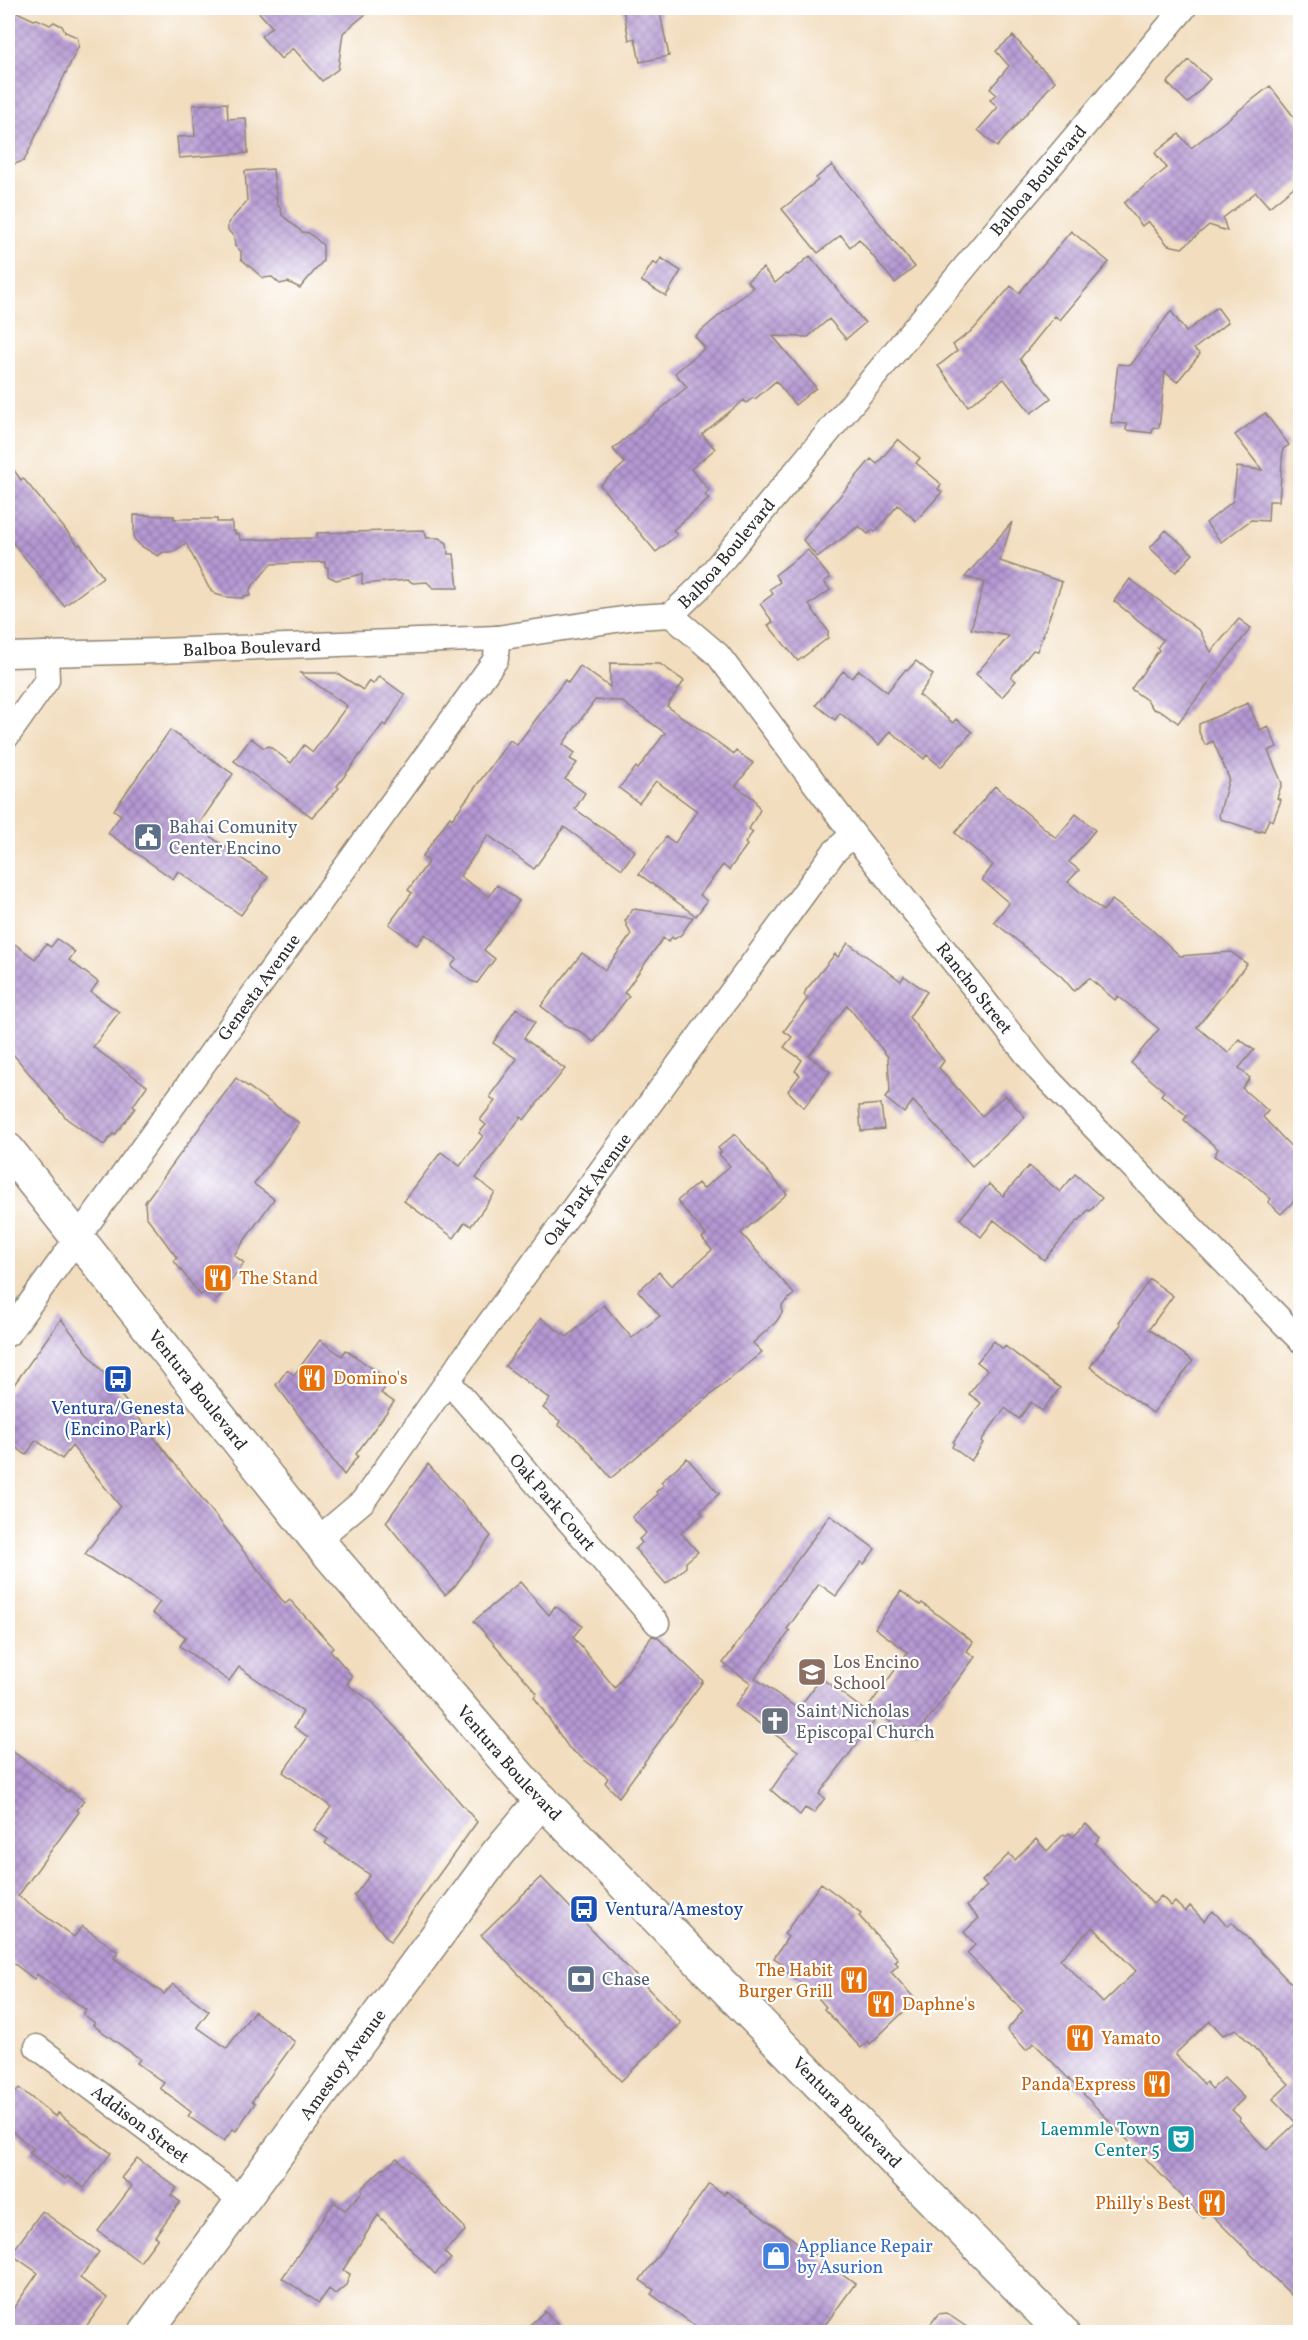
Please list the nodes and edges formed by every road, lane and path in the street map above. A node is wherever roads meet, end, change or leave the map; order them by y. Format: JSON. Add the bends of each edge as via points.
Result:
{"nodes":[{"id":1,"x":1184,"y":8,"type":"edge"},
{"id":2,"x":671,"y":615,"type":"junction"},
{"id":3,"x":497,"y":638,"type":"junction"},
{"id":4,"x":46,"y":654,"type":"junction"},
{"id":5,"x":8,"y":655,"type":"edge"},
{"id":6,"x":8,"y":735,"type":"edge"},
{"id":7,"x":853,"y":834,"type":"junction"},
{"id":8,"x":8,"y":1150,"type":"edge"},
{"id":9,"x":76,"y":1239,"type":"junction"},
{"id":10,"x":8,"y":1334,"type":"edge"},
{"id":11,"x":1300,"y":1340,"type":"edge"},
{"id":12,"x":448,"y":1381,"type":"junction"},
{"id":13,"x":316,"y":1540,"type":"junction"},
{"id":14,"x":657,"y":1623,"type":"dead end"},
{"id":15,"x":542,"y":1800,"type":"junction"},
{"id":16,"x":37,"y":2047,"type":"dead end"},
{"id":17,"x":243,"y":2200,"type":"junction"},
{"id":18,"x":146,"y":2332,"type":"edge"},
{"id":19,"x":1062,"y":2332,"type":"edge"}],
"edges":[{"from":1,"to":2,"type":"street","name":"Balboa Boulevard","via":[[700,587]]},
{"from":2,"to":3,"type":"street","name":"Balboa Boulevard","via":[[636,616]]},
{"from":2,"to":7,"type":"street","name":"Rancho Street","via":[[718,655]]},
{"from":3,"to":4,"type":"street","name":"Balboa Boulevard"},
{"from":3,"to":9,"type":"street","name":"Genesta Avenue","via":[[496,659]]},
{"from":4,"to":5,"type":"street","name":"Balboa Boulevard"},
{"from":4,"to":6,"type":"street","via":[[47,680]]},
{"from":7,"to":11,"type":"street","name":"Rancho Street","via":[[1039,1070]]},
{"from":7,"to":12,"type":"street","name":"Oak Park Avenue","via":[[834,852]]},
{"from":8,"to":9,"type":"main road","name":"Ventura Boulevard"},
{"from":9,"to":10,"type":"street","name":"Genesta Avenue"},
{"from":9,"to":13,"type":"main road","name":"Ventura Boulevard"},
{"from":12,"to":13,"type":"street","name":"Oak Park Avenue","via":[[363,1501]]},
{"from":12,"to":14,"type":"street","name":"Oak Park Court"},
{"from":13,"to":15,"type":"main road","name":"Ventura Boulevard"},
{"from":15,"to":17,"type":"main road","name":"Amestoy Avenue","via":[[502,1847]]},
{"from":15,"to":19,"type":"main road","name":"Ventura Boulevard"},
{"from":16,"to":17,"type":"street","name":"Addison Street"},
{"from":17,"to":18,"type":"main road","name":"Amestoy Avenue"}]}
